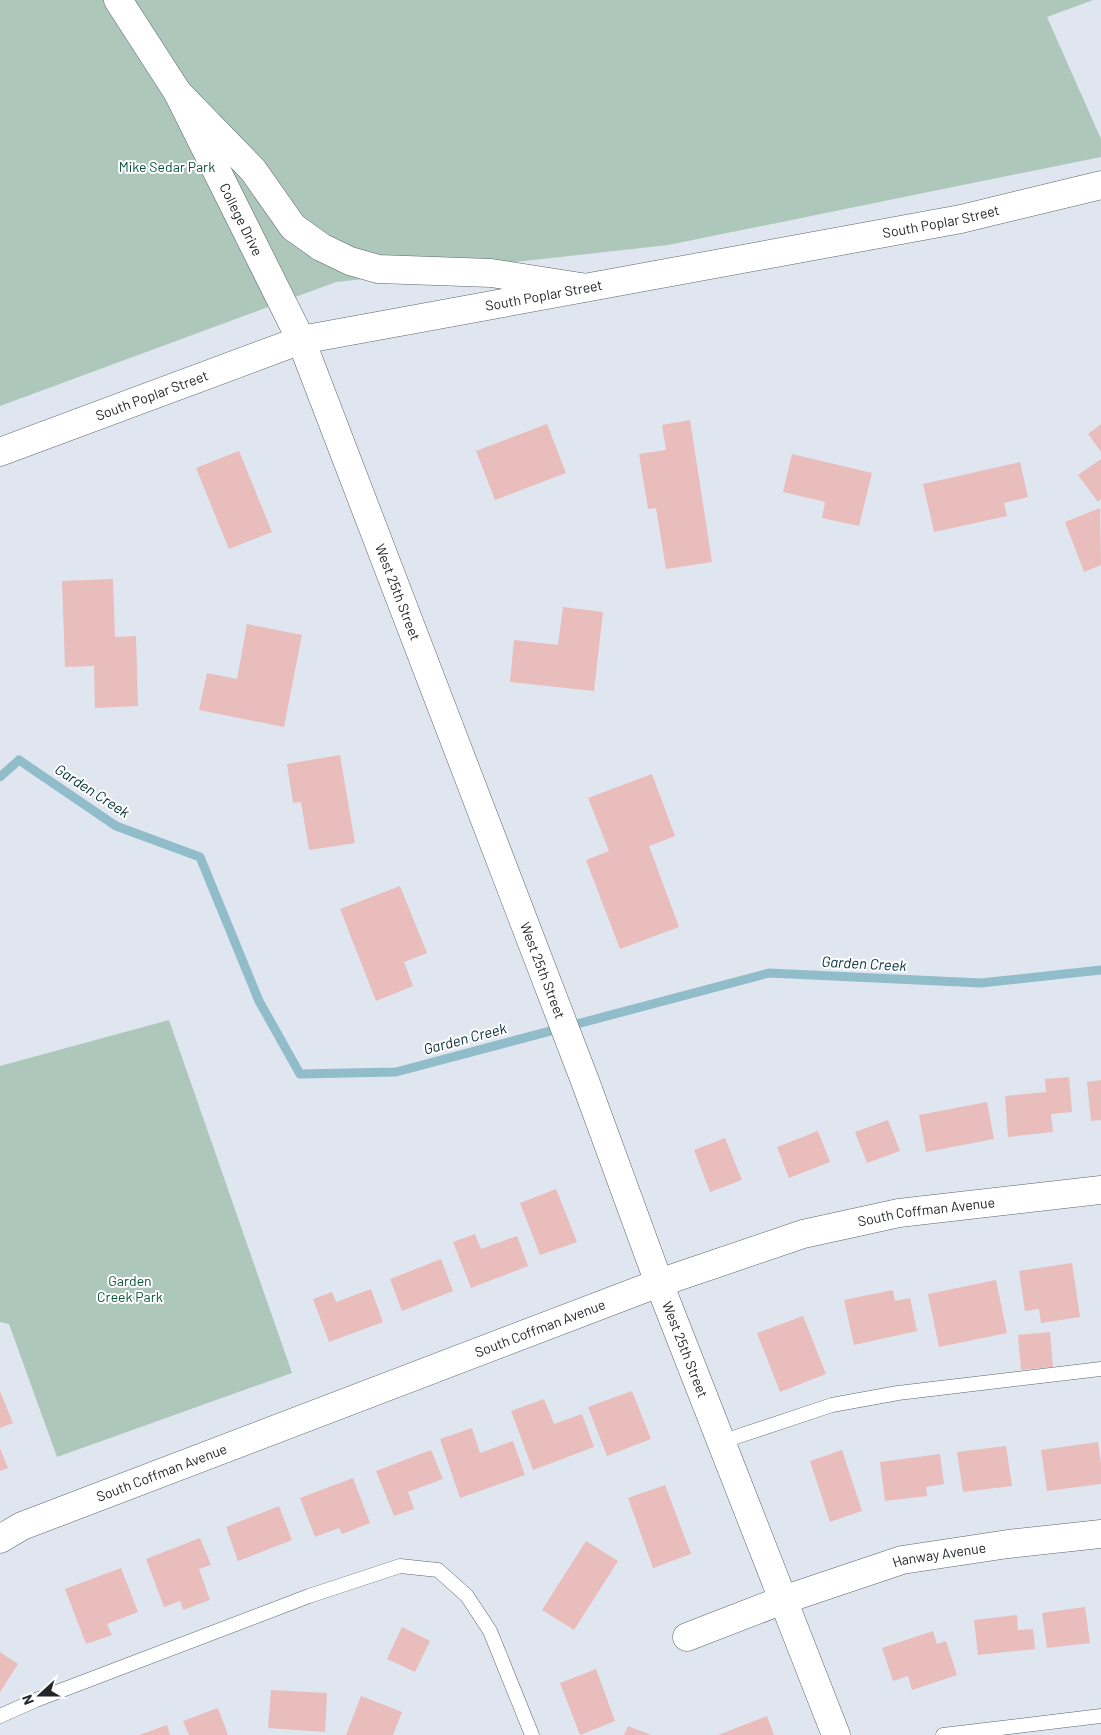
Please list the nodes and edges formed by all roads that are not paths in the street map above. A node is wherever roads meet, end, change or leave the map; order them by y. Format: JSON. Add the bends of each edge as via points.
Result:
{"nodes":[{"id":1,"x":118,"y":0,"type":"edge"},
{"id":2,"x":178,"y":93,"type":"junction"},
{"id":3,"x":1101,"y":185,"type":"edge"},
{"id":4,"x":588,"y":287,"type":"junction"},
{"id":5,"x":301,"y":340,"type":"junction"},
{"id":6,"x":0,"y":452,"type":"edge"},
{"id":7,"x":1101,"y":1190,"type":"edge"},
{"id":8,"x":659,"y":1283,"type":"junction"},
{"id":9,"x":1101,"y":1370,"type":"edge"},
{"id":10,"x":721,"y":1442,"type":"junction"},
{"id":11,"x":1101,"y":1534,"type":"edge"},
{"id":12,"x":0,"y":1539,"type":"edge"},
{"id":13,"x":783,"y":1600,"type":"junction"},
{"id":14,"x":686,"y":1637,"type":"dead end"},
{"id":15,"x":0,"y":1716,"type":"edge"},
{"id":16,"x":1101,"y":1716,"type":"edge"},
{"id":17,"x":532,"y":1735,"type":"edge"},
{"id":18,"x":836,"y":1735,"type":"edge"},
{"id":19,"x":943,"y":1735,"type":"edge"}],
"edges":[{"from":1,"to":2,"type":"street","name":"College Drive"},
{"from":2,"to":4,"type":"street","via":[[252,170],[293,227],[320,247],[378,269],[491,274]]},
{"from":2,"to":5,"type":"street","name":"College Drive"},
{"from":3,"to":4,"type":"street","name":"South Poplar Street","via":[[961,219]]},
{"from":4,"to":5,"type":"street","name":"South Poplar Street"},
{"from":5,"to":6,"type":"street","name":"South Poplar Street"},
{"from":5,"to":8,"type":"street","name":"West 25th Street","via":[[585,1080]]},
{"from":7,"to":8,"type":"street","name":"South Coffman Avenue","via":[[899,1213],[803,1234]]},
{"from":8,"to":10,"type":"street","name":"West 25th Street"},
{"from":8,"to":12,"type":"street","name":"South Coffman Avenue","via":[[22,1526]]},
{"from":9,"to":10,"type":"lane","via":[[898,1393],[832,1405]]},
{"from":10,"to":13,"type":"street","name":"West 25th Street"},
{"from":11,"to":13,"type":"street","name":"Hanway Avenue","via":[[902,1560]]},
{"from":13,"to":14,"type":"street"},
{"from":13,"to":18,"type":"street","name":"West 25th Street"},
{"from":15,"to":17,"type":"lane","via":[[309,1596],[400,1566],[438,1570],[467,1596],[490,1631]]},
{"from":16,"to":19,"type":"lane"}]}
